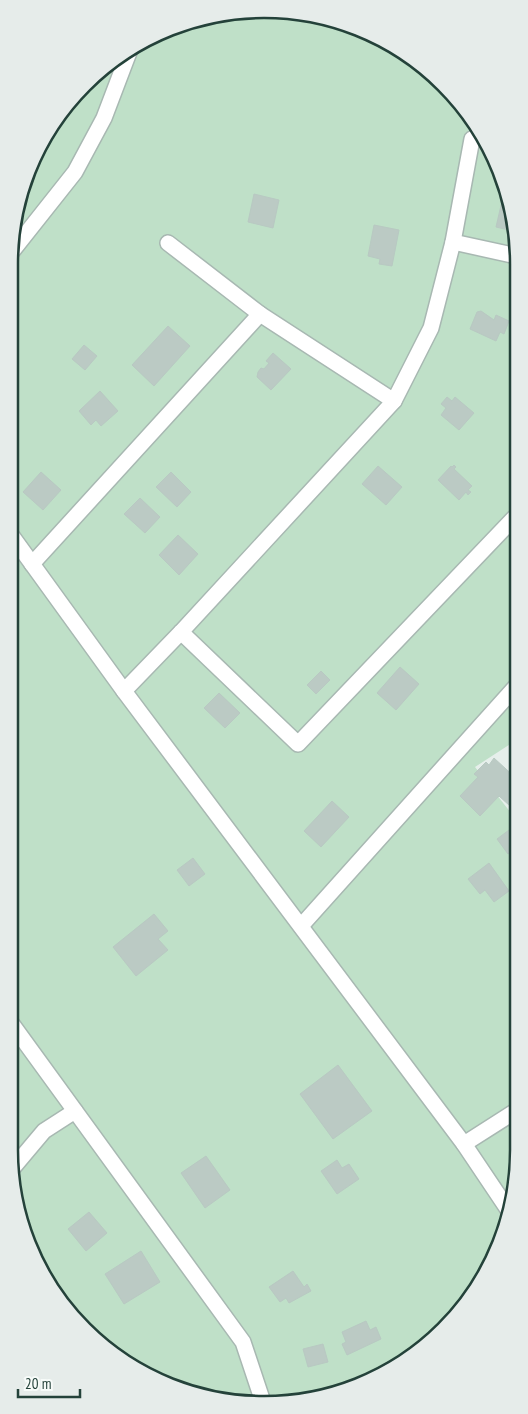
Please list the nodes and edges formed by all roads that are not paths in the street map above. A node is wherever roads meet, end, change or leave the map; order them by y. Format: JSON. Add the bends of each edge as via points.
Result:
{"nodes":[{"id":1,"x":126,"y":60,"type":"edge"},
{"id":2,"x":472,"y":139,"type":"dead end"},
{"id":3,"x":452,"y":242,"type":"junction"},
{"id":4,"x":19,"y":243,"type":"edge"},
{"id":5,"x":168,"y":243,"type":"dead end"},
{"id":6,"x":510,"y":254,"type":"edge"},
{"id":7,"x":260,"y":314,"type":"junction"},
{"id":8,"x":394,"y":401,"type":"junction"},
{"id":9,"x":510,"y":522,"type":"edge"},
{"id":10,"x":18,"y":545,"type":"edge"},
{"id":11,"x":32,"y":564,"type":"junction"},
{"id":12,"x":181,"y":632,"type":"junction"},
{"id":13,"x":124,"y":691,"type":"junction"},
{"id":14,"x":510,"y":693,"type":"edge"},
{"id":15,"x":301,"y":926,"type":"junction"},
{"id":16,"x":18,"y":1032,"type":"edge"},
{"id":17,"x":75,"y":1111,"type":"junction"},
{"id":18,"x":510,"y":1114,"type":"edge"},
{"id":19,"x":464,"y":1144,"type":"junction"},
{"id":20,"x":18,"y":1162,"type":"edge"},
{"id":21,"x":504,"y":1204,"type":"edge"},
{"id":22,"x":261,"y":1396,"type":"edge"}],
"edges":[{"from":1,"to":4,"type":"street","via":[[104,118],[76,172]]},
{"from":2,"to":3,"type":"street"},
{"from":3,"to":6,"type":"street"},
{"from":3,"to":8,"type":"street","via":[[431,328]]},
{"from":5,"to":7,"type":"street"},
{"from":7,"to":8,"type":"street"},
{"from":7,"to":11,"type":"street"},
{"from":8,"to":12,"type":"street"},
{"from":9,"to":12,"type":"street","via":[[298,744]]},
{"from":10,"to":11,"type":"street"},
{"from":11,"to":13,"type":"street"},
{"from":12,"to":13,"type":"street"},
{"from":13,"to":15,"type":"street"},
{"from":14,"to":15,"type":"street"},
{"from":15,"to":19,"type":"street"},
{"from":16,"to":17,"type":"street"},
{"from":17,"to":20,"type":"street","via":[[44,1131]]},
{"from":17,"to":22,"type":"street","via":[[243,1342]]},
{"from":18,"to":19,"type":"street"},
{"from":19,"to":21,"type":"street"}]}
